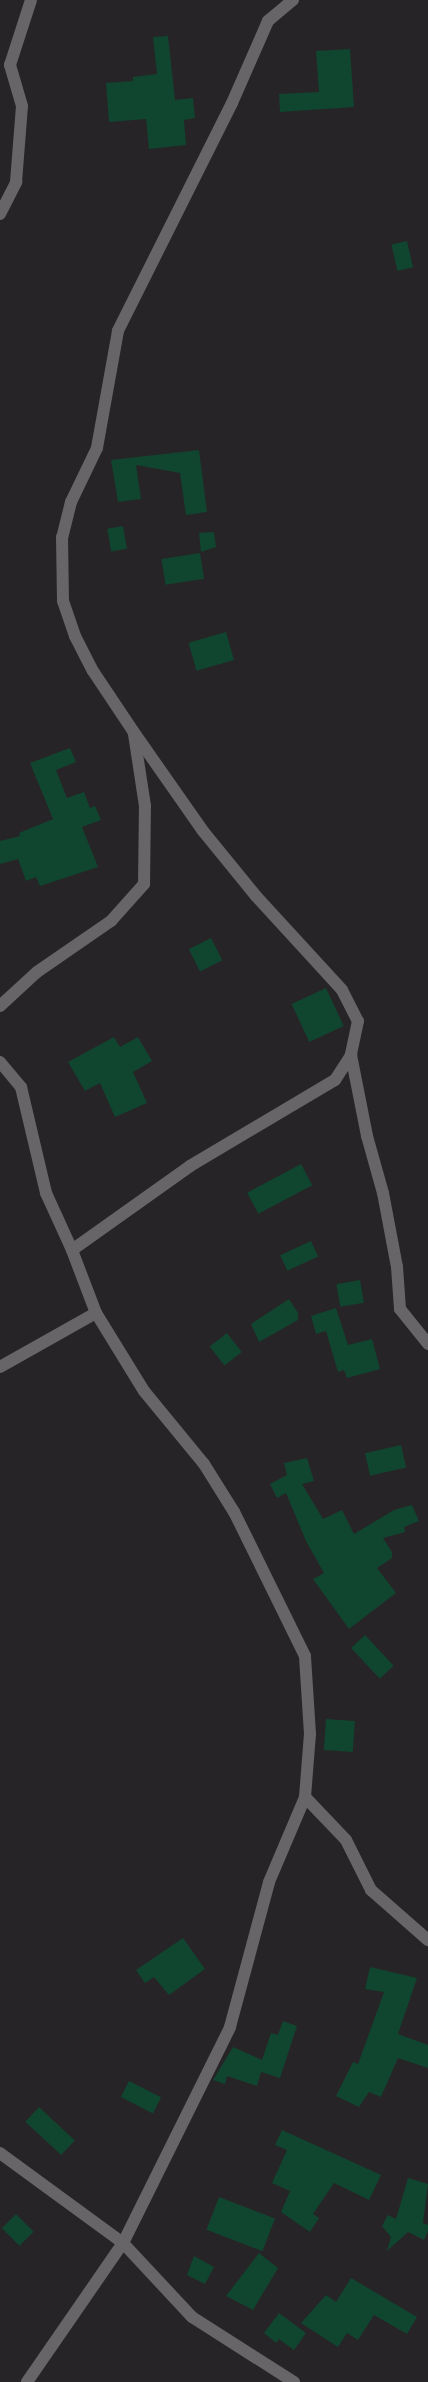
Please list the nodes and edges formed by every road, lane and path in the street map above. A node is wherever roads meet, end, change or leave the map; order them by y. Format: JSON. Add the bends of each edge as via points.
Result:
{"nodes":[{"id":1,"x":31,"y":0,"type":"edge"},
{"id":2,"x":293,"y":0,"type":"edge"},
{"id":3,"x":0,"y":214,"type":"edge"},
{"id":4,"x":134,"y":731,"type":"junction"},
{"id":5,"x":0,"y":1006,"type":"edge"},
{"id":6,"x":351,"y":1055,"type":"junction"},
{"id":7,"x":0,"y":1062,"type":"edge"},
{"id":8,"x":72,"y":1250,"type":"junction"},
{"id":9,"x":96,"y":1313,"type":"junction"},
{"id":10,"x":428,"y":1344,"type":"edge"},
{"id":11,"x":0,"y":1367,"type":"edge"},
{"id":12,"x":305,"y":1797,"type":"junction"},
{"id":13,"x":428,"y":1940,"type":"edge"},
{"id":14,"x":0,"y":2153,"type":"edge"},
{"id":15,"x":123,"y":2243,"type":"junction"},
{"id":16,"x":27,"y":2382,"type":"edge"},
{"id":17,"x":294,"y":2382,"type":"edge"}],
"edges":[{"from":1,"to":3,"type":"street","via":[[10,65],[22,106],[16,182]]},
{"from":2,"to":4,"type":"street","via":[[268,22],[232,103],[118,331],[97,448],[71,502],[62,537],[63,600],[75,636],[93,671]]},
{"from":4,"to":5,"type":"street","via":[[146,806],[144,884],[111,921],[37,972]]},
{"from":4,"to":6,"type":"street","via":[[203,830],[256,896],[342,990],[358,1021]]},
{"from":6,"to":8,"type":"street","via":[[335,1080],[190,1166]]},
{"from":6,"to":10,"type":"street","via":[[397,1267],[400,1309]]},
{"from":7,"to":8,"type":"street","via":[[21,1087],[46,1193]]},
{"from":8,"to":9,"type":"street"},
{"from":9,"to":11,"type":"street"},
{"from":9,"to":12,"type":"street","via":[[144,1391],[204,1464],[234,1512],[305,1656],[310,1734]]},
{"from":12,"to":13,"type":"street","via":[[346,1840],[371,1890]]},
{"from":12,"to":15,"type":"street","via":[[269,1882],[230,2027]]},
{"from":14,"to":15,"type":"street"},
{"from":15,"to":16,"type":"street"},
{"from":15,"to":17,"type":"street","via":[[192,2317]]}]}
